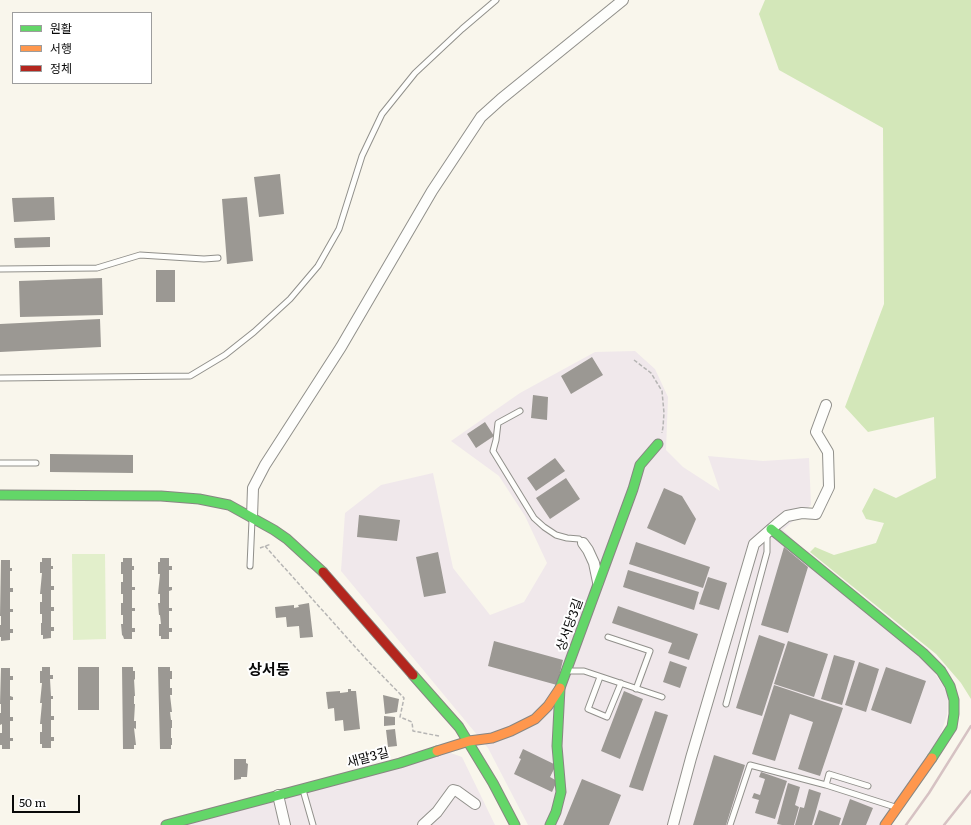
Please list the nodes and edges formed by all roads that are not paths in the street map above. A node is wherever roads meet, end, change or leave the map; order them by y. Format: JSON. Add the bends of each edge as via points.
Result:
{"nodes":[{"id":1,"x":496,"y":0,"type":"edge"},
{"id":2,"x":623,"y":0,"type":"edge"},
{"id":3,"x":218,"y":258,"type":"dead end"},
{"id":4,"x":0,"y":269,"type":"edge"},
{"id":5,"x":0,"y":378,"type":"edge"},
{"id":6,"x":826,"y":405,"type":"dead end"},
{"id":7,"x":520,"y":411,"type":"dead end"},
{"id":8,"x":658,"y":444,"type":"road end"},
{"id":9,"x":0,"y":463,"type":"edge"},
{"id":10,"x":36,"y":463,"type":"dead end"},
{"id":11,"x":0,"y":495,"type":"edge"},
{"id":12,"x":252,"y":517,"type":"junction"},
{"id":13,"x":769,"y":531,"type":"junction"},
{"id":14,"x":583,"y":543,"type":"joint"},
{"id":15,"x":250,"y":566,"type":"dead end"},
{"id":16,"x":598,"y":584,"type":"junction"},
{"id":17,"x":608,"y":637,"type":"dead end"},
{"id":18,"x":567,"y":671,"type":"junction"},
{"id":19,"x":600,"y":677,"type":"junction"},
{"id":20,"x":620,"y":684,"type":"junction"},
{"id":21,"x":560,"y":688,"type":"junction"},
{"id":22,"x":636,"y":689,"type":"junction"},
{"id":23,"x":662,"y":697,"type":"dead end"},
{"id":24,"x":726,"y":704,"type":"dead end"},
{"id":25,"x":469,"y":741,"type":"junction"},
{"id":26,"x":826,"y":784,"type":"junction"},
{"id":27,"x":868,"y":786,"type":"dead end"},
{"id":28,"x":303,"y":789,"type":"junction"},
{"id":29,"x":278,"y":795,"type":"junction"},
{"id":30,"x":475,"y":804,"type":"dead end"},
{"id":31,"x":897,"y":808,"type":"junction"},
{"id":32,"x":179,"y":823,"type":"edge"},
{"id":33,"x":166,"y":825,"type":"edge"},
{"id":34,"x":285,"y":825,"type":"edge"},
{"id":35,"x":313,"y":825,"type":"edge"},
{"id":36,"x":422,"y":825,"type":"edge"},
{"id":37,"x":515,"y":825,"type":"edge"},
{"id":38,"x":550,"y":825,"type":"edge"},
{"id":39,"x":673,"y":825,"type":"edge"},
{"id":40,"x":730,"y":825,"type":"edge"},
{"id":41,"x":885,"y":825,"type":"edge"}],
"edges":[{"from":1,"to":5,"type":"lane","via":[[415,72],[382,114],[362,156],[339,229],[318,266],[290,299],[225,355],[190,376]]},
{"from":2,"to":12,"type":"street","via":[[481,117],[432,191],[341,347],[265,465],[253,488]]},
{"from":3,"to":4,"type":"lane","via":[[140,255],[97,268]]},
{"from":6,"to":13,"type":"street","via":[[816,432],[828,452],[829,487],[816,514],[787,516]]},
{"from":7,"to":14,"type":"lane","via":[[498,423],[493,451],[534,518],[556,535],[578,539]]},
{"from":8,"to":16,"type":"street","name":"상서당3길","via":[[640,465]]},
{"from":9,"to":10,"type":"lane"},
{"from":11,"to":12,"type":"street","via":[[161,496],[199,499],[229,504]]},
{"from":12,"to":15,"type":"lane"},
{"from":12,"to":25,"type":"street","via":[[287,539],[320,569]]},
{"from":13,"to":24,"type":"lane","via":[[767,552]]},
{"from":13,"to":31,"type":"street","via":[[923,653],[941,671],[950,686],[954,700],[952,727]]},
{"from":13,"to":39,"type":"street","via":[[754,544]]},
{"from":14,"to":16,"type":"street","via":[[594,563]]},
{"from":16,"to":18,"type":"street","name":"상서당3길"},
{"from":17,"to":22,"type":"lane","via":[[650,651]]},
{"from":18,"to":19,"type":"lane","via":[[584,671]]},
{"from":18,"to":21,"type":"street","name":"상서당3길"},
{"from":19,"to":20,"type":"lane"},
{"from":19,"to":20,"type":"lane","via":[[588,709],[607,717]]},
{"from":20,"to":22,"type":"lane"},
{"from":21,"to":25,"type":"street","name":"새말3길","via":[[548,706],[522,727],[498,736]]},
{"from":21,"to":38,"type":"street","name":"상서당3길","via":[[557,746],[561,792]]},
{"from":22,"to":23,"type":"lane"},
{"from":25,"to":28,"type":"street","name":"새말3길"},
{"from":25,"to":37,"type":"street"},
{"from":26,"to":27,"type":"lane","via":[[829,774]]},
{"from":26,"to":31,"type":"lane"},
{"from":26,"to":40,"type":"lane","via":[[750,765]]},
{"from":28,"to":29,"type":"street","name":"새말3길"},
{"from":28,"to":35,"type":"lane"},
{"from":29,"to":32,"type":"street","name":"새말3길"},
{"from":29,"to":34,"type":"street"},
{"from":30,"to":36,"type":"street","via":[[453,790],[437,812]]},
{"from":31,"to":41,"type":"street"},
{"from":32,"to":33,"type":"street","name":"새말3길"}]}
